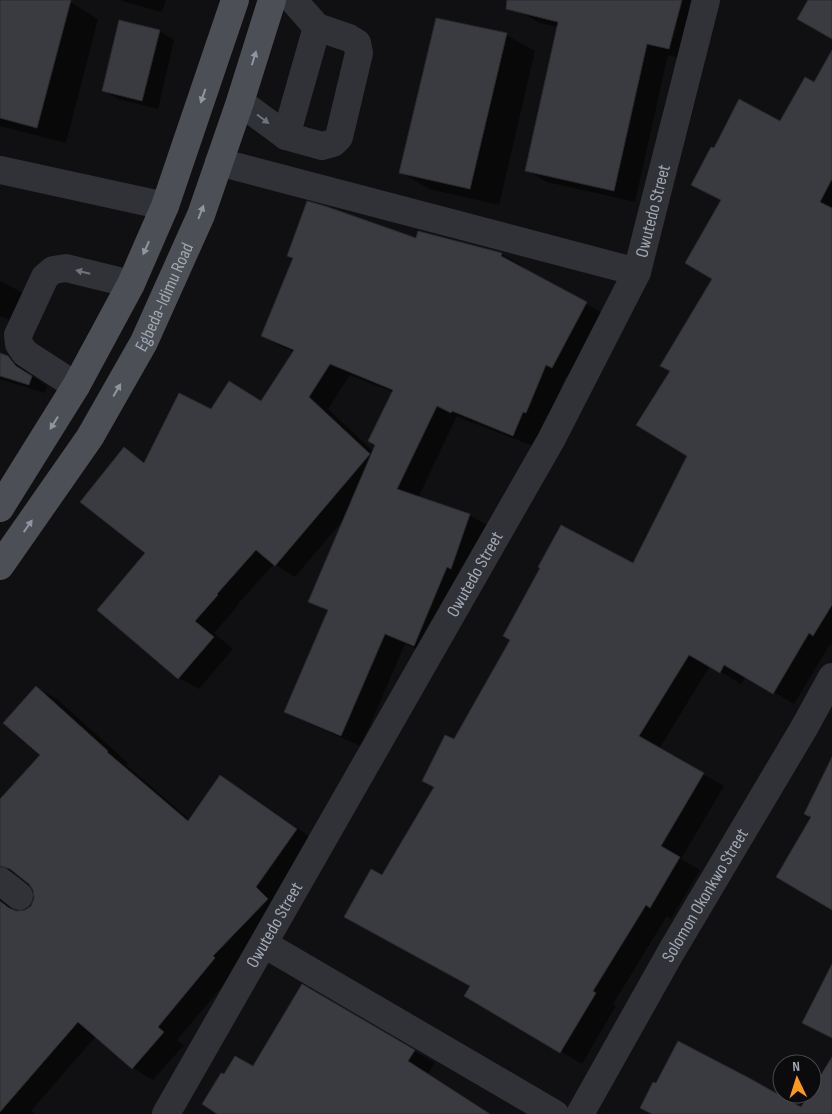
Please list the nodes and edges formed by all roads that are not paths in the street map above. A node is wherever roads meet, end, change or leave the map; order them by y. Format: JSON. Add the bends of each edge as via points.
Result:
{"nodes":[{"id":1,"x":235,"y":0,"type":"edge"},
{"id":2,"x":272,"y":0,"type":"edge"},
{"id":3,"x":293,"y":0,"type":"edge"},
{"id":4,"x":706,"y":0,"type":"edge"},
{"id":5,"x":318,"y":27,"type":"junction"},
{"id":6,"x":240,"y":102,"type":"junction"},
{"id":7,"x":286,"y":136,"type":"junction"},
{"id":8,"x":219,"y":162,"type":"junction"},
{"id":9,"x":0,"y":170,"type":"edge"},
{"id":10,"x":165,"y":206,"type":"junction"},
{"id":11,"x":637,"y":272,"type":"junction"},
{"id":12,"x":131,"y":284,"type":"junction"},
{"id":13,"x":76,"y":386,"type":"junction"},
{"id":14,"x":0,"y":508,"type":"edge"},
{"id":15,"x":0,"y":566,"type":"edge"},
{"id":16,"x":832,"y":677,"type":"edge"},
{"id":17,"x":264,"y":944,"type":"junction"},
{"id":18,"x":166,"y":1114,"type":"edge"},
{"id":19,"x":554,"y":1114,"type":"edge"},
{"id":20,"x":580,"y":1114,"type":"edge"}],
"edges":[{"from":1,"to":10,"type":"main road","name":"Egbeda-Idimu Road","one_way":true},
{"from":6,"to":2,"type":"main road","name":"Egbeda-Idimu Road","one_way":true},
{"from":3,"to":5,"type":"street"},
{"from":4,"to":11,"type":"street","name":"Owutedo Street"},
{"from":5,"to":7,"type":"street"},
{"from":5,"to":7,"type":"street","via":[[349,38],[357,44],[359,53],[339,137],[322,146]]},
{"from":6,"to":7,"type":"street","one_way":true},
{"from":6,"to":8,"type":"main road","name":"Egbeda-Idimu Road"},
{"from":8,"to":11,"type":"street"},
{"from":15,"to":8,"type":"main road","name":"Egbeda-Idimu Road","one_way":true,"via":[[90,437],[144,342],[201,215]]},
{"from":9,"to":10,"type":"street"},
{"from":10,"to":12,"type":"main road","name":"Egbeda-Idimu Road","one_way":true},
{"from":11,"to":17,"type":"street","name":"Owutedo Street","via":[[551,440]]},
{"from":12,"to":13,"type":"main road","name":"Egbeda-Idimu Road"},
{"from":12,"to":13,"type":"street","one_way":true,"via":[[66,268],[53,270],[44,277],[18,335],[19,344],[25,353]]},
{"from":13,"to":14,"type":"main road","name":"Egbeda-Idimu Road","one_way":true},
{"from":16,"to":20,"type":"street","name":"Solomon Okonkwo Street"},
{"from":17,"to":18,"type":"street","name":"Owutedo Street"},
{"from":17,"to":19,"type":"street"}]}
